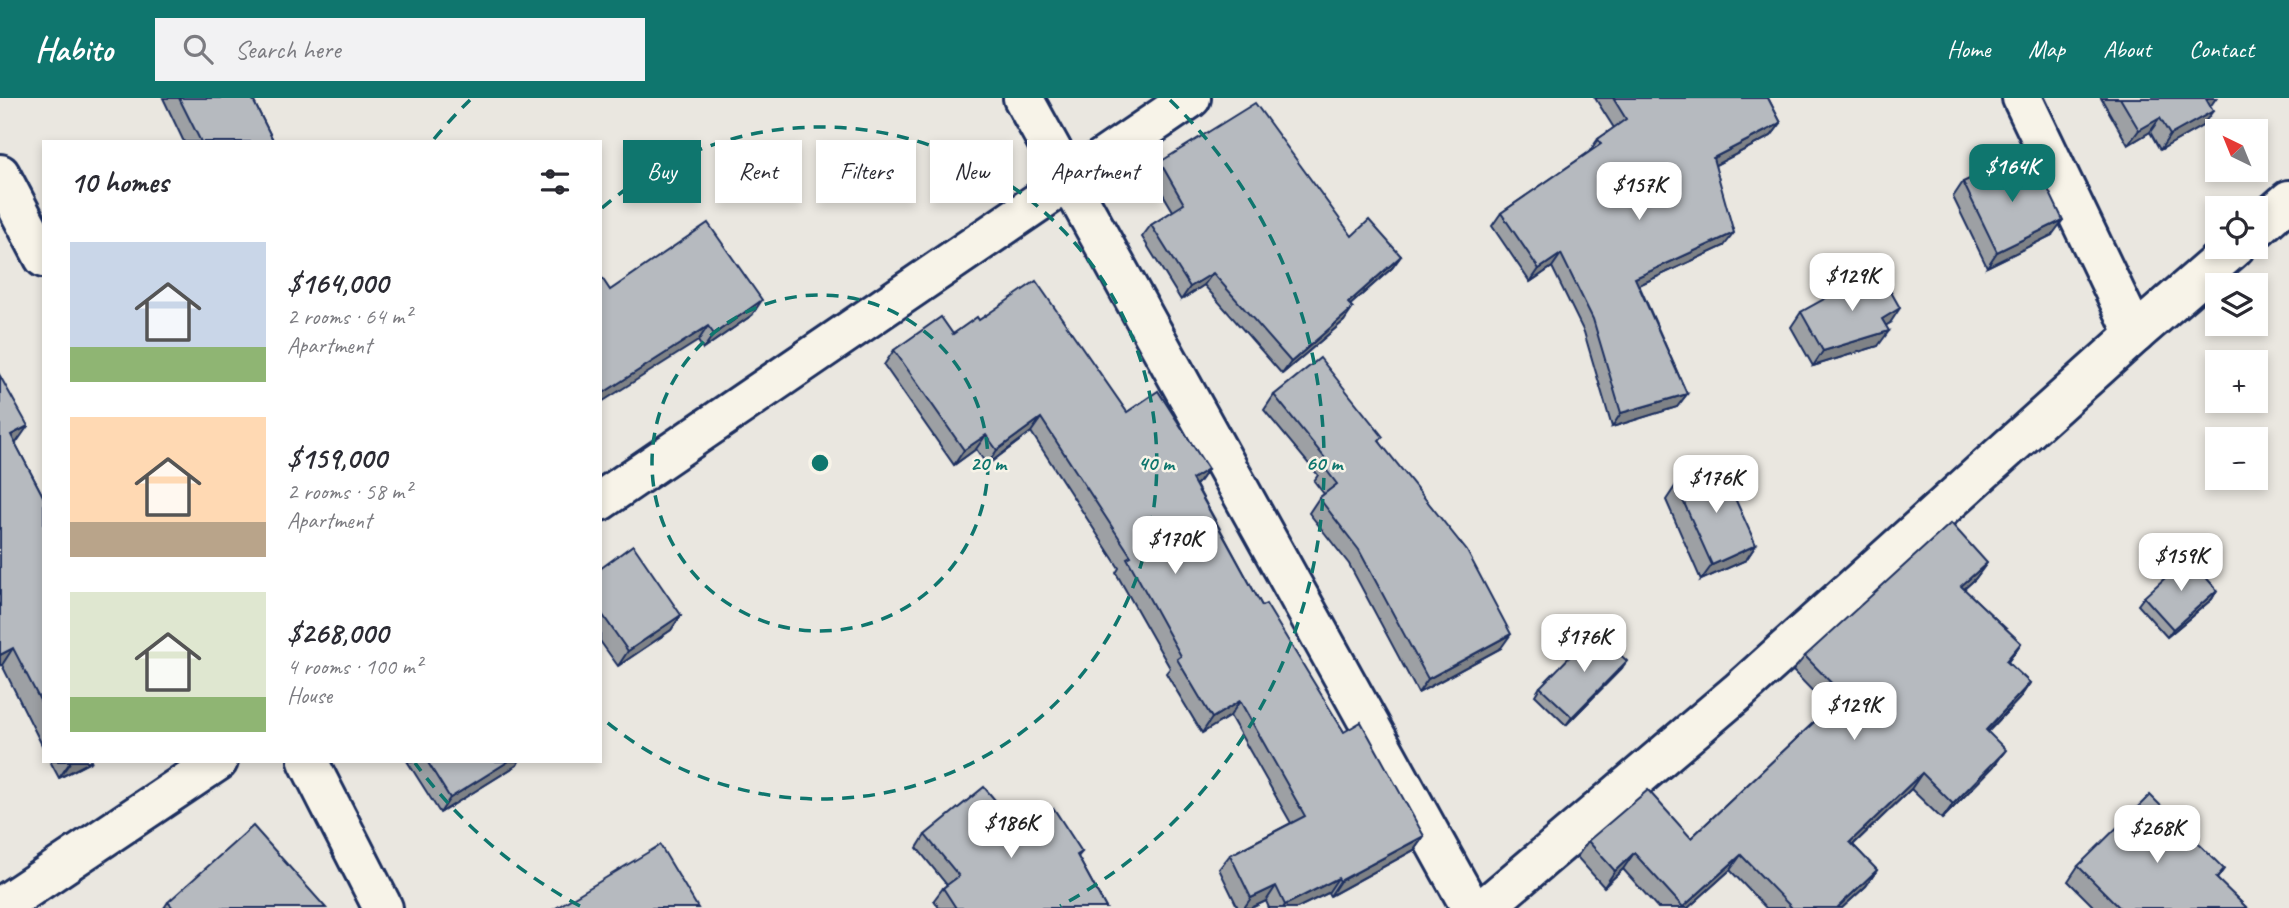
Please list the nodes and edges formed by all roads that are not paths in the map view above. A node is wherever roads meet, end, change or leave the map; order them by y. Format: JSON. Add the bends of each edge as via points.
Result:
{"nodes":[{"id":1,"x":1023,"y":98,"type":"edge"},
{"id":2,"x":1191,"y":98,"type":"edge"},
{"id":3,"x":2022,"y":98,"type":"edge"},
{"id":4,"x":1046,"y":140,"type":"edge"},
{"id":5,"x":1129,"y":140,"type":"edge"},
{"id":6,"x":0,"y":174,"type":"edge"},
{"id":7,"x":2289,"y":200,"type":"edge"},
{"id":8,"x":1036,"y":203,"type":"edge"},
{"id":9,"x":1080,"y":203,"type":"edge"},
{"id":10,"x":2268,"y":218,"type":"edge"},
{"id":11,"x":42,"y":254,"type":"edge"},
{"id":12,"x":2221,"y":259,"type":"edge"},
{"id":13,"x":2134,"y":334,"type":"junction"},
{"id":14,"x":602,"y":500,"type":"edge"},
{"id":15,"x":215,"y":763,"type":"edge"},
{"id":16,"x":309,"y":763,"type":"edge"},
{"id":17,"x":0,"y":907,"type":"edge"},
{"id":18,"x":383,"y":908,"type":"edge"},
{"id":19,"x":1471,"y":908,"type":"edge"},
{"id":20,"x":1484,"y":908,"type":"edge"}],
"edges":[{"from":1,"to":4,"type":"street"},
{"from":2,"to":5,"type":"street"},
{"from":3,"to":13,"type":"street"},
{"from":6,"to":11,"type":"street"},
{"from":7,"to":10,"type":"street"},
{"from":8,"to":14,"type":"street"},
{"from":9,"to":19,"type":"street"},
{"from":12,"to":13,"type":"street"},
{"from":13,"to":20,"type":"street","via":[[1738,692]]},
{"from":15,"to":17,"type":"street"},
{"from":16,"to":18,"type":"street"}]}
